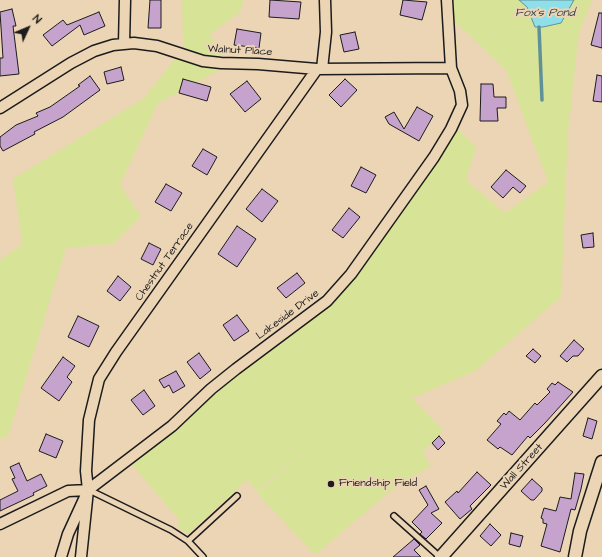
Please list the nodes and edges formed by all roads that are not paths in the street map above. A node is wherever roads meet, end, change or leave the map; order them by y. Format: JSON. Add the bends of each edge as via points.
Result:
{"nodes":[{"id":1,"x":125,"y":0,"type":"edge"},
{"id":2,"x":325,"y":0,"type":"edge"},
{"id":3,"x":447,"y":0,"type":"edge"},
{"id":4,"x":124,"y":44,"type":"junction"},
{"id":5,"x":451,"y":68,"type":"junction"},
{"id":6,"x":319,"y":69,"type":"junction"},
{"id":7,"x":0,"y":108,"type":"edge"},
{"id":8,"x":602,"y":376,"type":"edge"},
{"id":9,"x":596,"y":390,"type":"edge"},
{"id":10,"x":602,"y":462,"type":"edge"},
{"id":11,"x":88,"y":490,"type":"junction"},
{"id":12,"x":237,"y":496,"type":"dead end"},
{"id":13,"x":394,"y":516,"type":"dead end"},
{"id":14,"x":0,"y":524,"type":"edge"},
{"id":15,"x":188,"y":541,"type":"junction"},
{"id":16,"x":61,"y":557,"type":"edge"},
{"id":17,"x":81,"y":557,"type":"edge"},
{"id":18,"x":203,"y":557,"type":"edge"},
{"id":19,"x":440,"y":557,"type":"edge"},
{"id":20,"x":575,"y":557,"type":"edge"}],
"edges":[{"from":1,"to":4,"type":"street"},
{"from":2,"to":6,"type":"street","name":"Chestnut Terrace","via":[[326,32]]},
{"from":3,"to":5,"type":"street","name":"Lakeside Drive"},
{"from":4,"to":6,"type":"street","name":"Walnut Place","via":[[157,46],[203,61],[222,64]]},
{"from":4,"to":7,"type":"street","name":"Walnut Place","via":[[114,44],[94,51]]},
{"from":5,"to":6,"type":"street","name":"Walnut Place"},
{"from":5,"to":11,"type":"street","name":"Lakeside Drive","via":[[460,91],[462,105],[451,129],[351,274],[327,301],[236,369],[172,426]]},
{"from":6,"to":11,"type":"street","name":"Chestnut Terrace","via":[[99,379],[89,420],[86,471]]},
{"from":8,"to":9,"type":"street","name":"Wall Street"},
{"from":9,"to":19,"type":"street","name":"Wall Street"},
{"from":10,"to":20,"type":"street","via":[[580,531]]},
{"from":11,"to":14,"type":"street","via":[[68,491]]},
{"from":11,"to":15,"type":"lane"},
{"from":11,"to":16,"type":"street","via":[[68,534]]},
{"from":11,"to":17,"type":"street","name":"Chestnut Terrace"},
{"from":12,"to":15,"type":"lane"},
{"from":13,"to":19,"type":"lane"},
{"from":15,"to":18,"type":"lane"}]}
